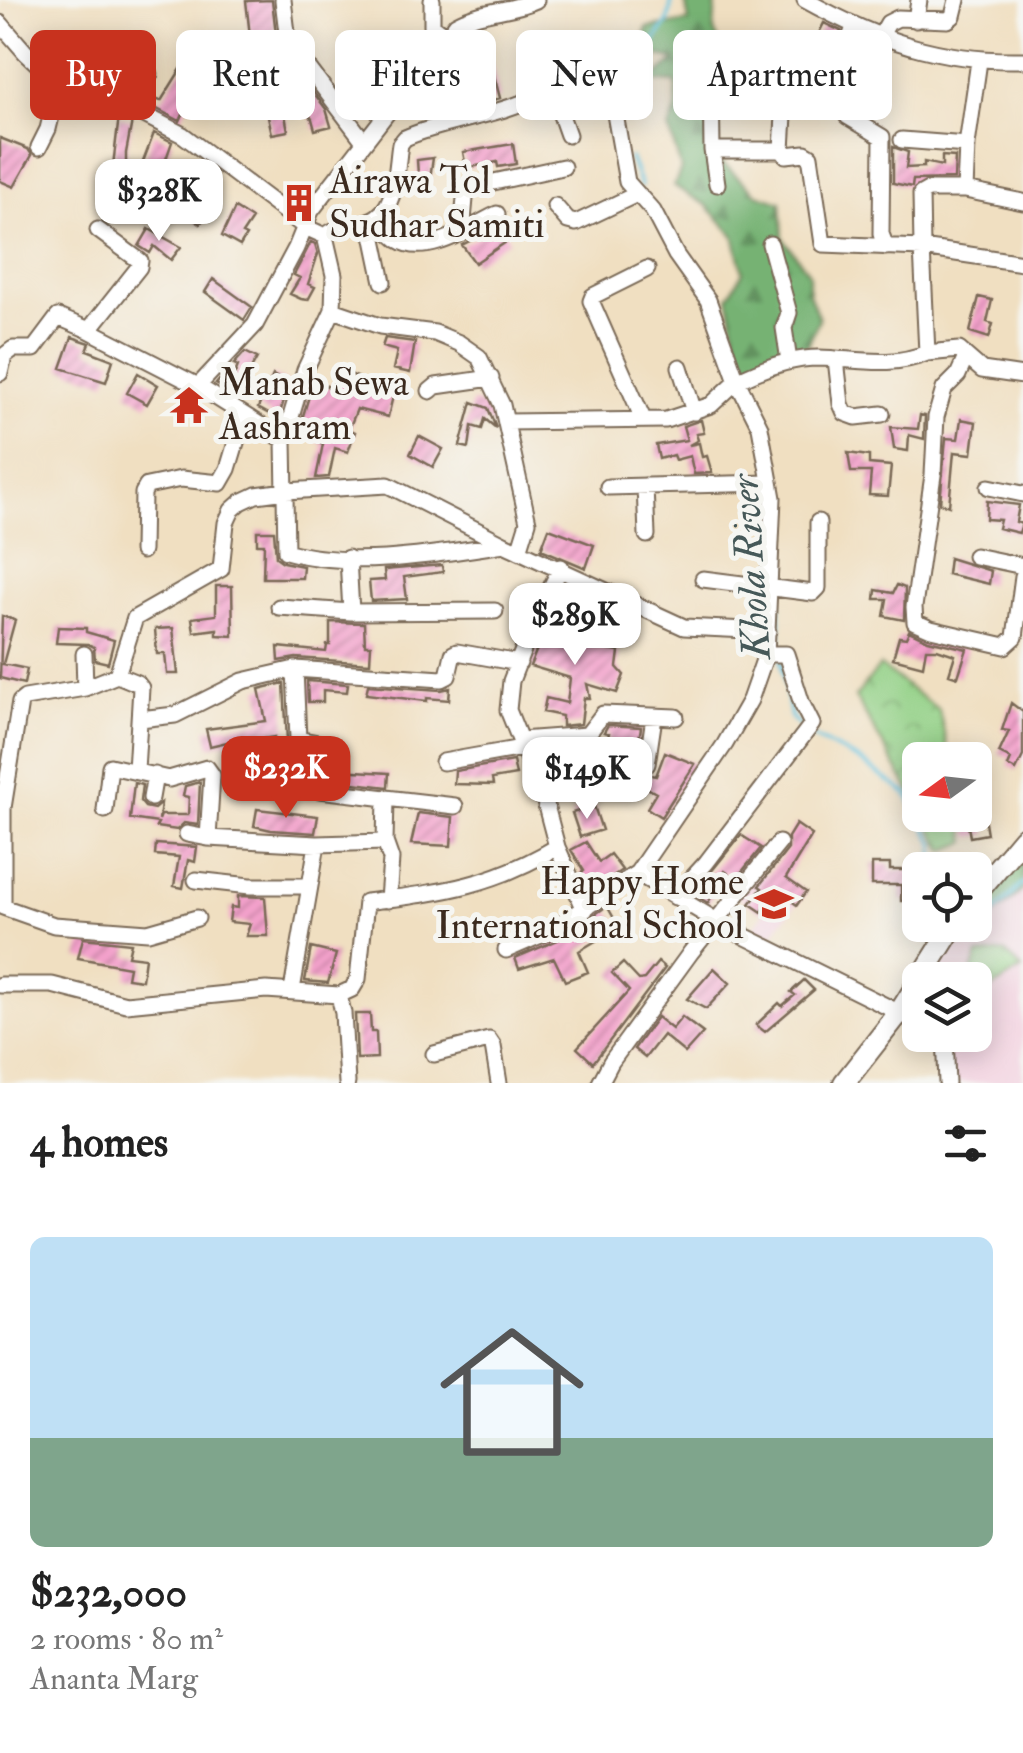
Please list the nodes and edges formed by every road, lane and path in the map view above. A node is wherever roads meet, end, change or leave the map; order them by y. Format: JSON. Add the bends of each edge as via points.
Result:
{"nodes":[{"id":1,"x":282,"y":0,"type":"edge"},
{"id":2,"x":432,"y":0,"type":"edge"},
{"id":3,"x":536,"y":0,"type":"edge"},
{"id":4,"x":805,"y":0,"type":"edge"},
{"id":5,"x":919,"y":0,"type":"edge"},
{"id":6,"x":956,"y":0,"type":"edge"},
{"id":7,"x":484,"y":7,"type":"edge"},
{"id":8,"x":916,"y":20,"type":"junction"},
{"id":9,"x":0,"y":23,"type":"edge"},
{"id":10,"x":854,"y":26,"type":"junction"},
{"id":11,"x":438,"y":30,"type":"edge"},
{"id":12,"x":451,"y":30,"type":"edge"},
{"id":13,"x":862,"y":30,"type":"edge"},
{"id":14,"x":884,"y":30,"type":"edge"},
{"id":15,"x":892,"y":42,"type":"edge"},
{"id":16,"x":30,"y":57,"type":"edge"},
{"id":17,"x":1023,"y":60,"type":"edge"},
{"id":18,"x":978,"y":61,"type":"junction"},
{"id":19,"x":516,"y":104,"type":"edge"},
{"id":20,"x":50,"y":120,"type":"edge"},
{"id":21,"x":155,"y":120,"type":"edge"},
{"id":22,"x":380,"y":120,"type":"edge"},
{"id":23,"x":563,"y":120,"type":"edge"},
{"id":24,"x":615,"y":120,"type":"edge"},
{"id":25,"x":711,"y":120,"type":"edge"},
{"id":26,"x":853,"y":120,"type":"edge"},
{"id":27,"x":568,"y":136,"type":"dead end"},
{"id":28,"x":364,"y":140,"type":"junction"},
{"id":29,"x":902,"y":140,"type":"dead end"},
{"id":30,"x":967,"y":145,"type":"junction"},
{"id":31,"x":39,"y":147,"type":"dead end"},
{"id":32,"x":712,"y":150,"type":"junction"},
{"id":33,"x":782,"y":150,"type":"junction"},
{"id":34,"x":563,"y":167,"type":"dead end"},
{"id":35,"x":717,"y":184,"type":"dead end"},
{"id":36,"x":965,"y":190,"type":"junction"},
{"id":37,"x":637,"y":194,"type":"junction"},
{"id":38,"x":1023,"y":202,"type":"edge"},
{"id":39,"x":555,"y":206,"type":"dead end"},
{"id":40,"x":497,"y":214,"type":"dead end"},
{"id":41,"x":372,"y":219,"type":"junction"},
{"id":42,"x":305,"y":227,"type":"junction"},
{"id":43,"x":98,"y":230,"type":"dead end"},
{"id":44,"x":462,"y":231,"type":"junction"},
{"id":45,"x":325,"y":236,"type":"junction"},
{"id":46,"x":770,"y":244,"type":"dead end"},
{"id":47,"x":886,"y":247,"type":"junction"},
{"id":48,"x":922,"y":248,"type":"junction"},
{"id":49,"x":1023,"y":263,"type":"edge"},
{"id":50,"x":647,"y":269,"type":"dead end"},
{"id":51,"x":384,"y":282,"type":"dead end"},
{"id":52,"x":333,"y":310,"type":"junction"},
{"id":53,"x":89,"y":330,"type":"junction"},
{"id":54,"x":927,"y":353,"type":"junction"},
{"id":55,"x":966,"y":357,"type":"junction"},
{"id":56,"x":836,"y":359,"type":"junction"},
{"id":57,"x":788,"y":361,"type":"junction"},
{"id":58,"x":680,"y":367,"type":"dead end"},
{"id":59,"x":0,"y":373,"type":"edge"},
{"id":60,"x":1023,"y":376,"type":"edge"},
{"id":61,"x":746,"y":377,"type":"junction"},
{"id":62,"x":491,"y":378,"type":"junction"},
{"id":63,"x":198,"y":386,"type":"junction"},
{"id":64,"x":430,"y":392,"type":"dead end"},
{"id":65,"x":694,"y":412,"type":"junction"},
{"id":66,"x":882,"y":414,"type":"dead end"},
{"id":67,"x":244,"y":416,"type":"junction"},
{"id":68,"x":643,"y":420,"type":"junction"},
{"id":69,"x":506,"y":422,"type":"junction"},
{"id":70,"x":284,"y":440,"type":"junction"},
{"id":71,"x":769,"y":483,"type":"junction"},
{"id":72,"x":645,"y":486,"type":"junction"},
{"id":73,"x":608,"y":487,"type":"dead end"},
{"id":74,"x":989,"y":488,"type":"dead end"},
{"id":75,"x":286,"y":491,"type":"junction"},
{"id":76,"x":1023,"y":494,"type":"edge"},
{"id":77,"x":818,"y":522,"type":"dead end"},
{"id":78,"x":647,"y":535,"type":"dead end"},
{"id":79,"x":512,"y":547,"type":"junction"},
{"id":80,"x":142,"y":551,"type":"dead end"},
{"id":81,"x":975,"y":556,"type":"dead end"},
{"id":82,"x":348,"y":558,"type":"junction"},
{"id":83,"x":1023,"y":566,"type":"edge"},
{"id":84,"x":562,"y":567,"type":"junction"},
{"id":85,"x":1023,"y":576,"type":"edge"},
{"id":86,"x":703,"y":579,"type":"dead end"},
{"id":87,"x":776,"y":587,"type":"junction"},
{"id":88,"x":1021,"y":604,"type":"edge"},
{"id":89,"x":279,"y":607,"type":"dead end"},
{"id":90,"x":494,"y":611,"type":"dead end"},
{"id":91,"x":351,"y":612,"type":"junction"},
{"id":92,"x":768,"y":631,"type":"junction"},
{"id":93,"x":84,"y":654,"type":"dead end"},
{"id":94,"x":776,"y":654,"type":"junction"},
{"id":95,"x":519,"y":663,"type":"junction"},
{"id":96,"x":296,"y":669,"type":"junction"},
{"id":97,"x":118,"y":675,"type":"junction"},
{"id":98,"x":85,"y":688,"type":"junction"},
{"id":99,"x":8,"y":714,"type":"edge"},
{"id":100,"x":654,"y":717,"type":"junction"},
{"id":101,"x":676,"y":717,"type":"dead end"},
{"id":102,"x":140,"y":719,"type":"junction"},
{"id":103,"x":521,"y":744,"type":"junction"},
{"id":104,"x":333,"y":746,"type":"dead end"},
{"id":105,"x":443,"y":762,"type":"dead end"},
{"id":106,"x":647,"y":764,"type":"dead end"},
{"id":107,"x":136,"y":770,"type":"junction"},
{"id":108,"x":155,"y":775,"type":"junction"},
{"id":109,"x":294,"y":787,"type":"dead end"},
{"id":110,"x":152,"y":798,"type":"dead end"},
{"id":111,"x":386,"y":798,"type":"junction"},
{"id":112,"x":455,"y":806,"type":"dead end"},
{"id":113,"x":105,"y":810,"type":"dead end"},
{"id":114,"x":187,"y":834,"type":"dead end"},
{"id":115,"x":208,"y":838,"type":"junction"},
{"id":116,"x":1023,"y":838,"type":"edge"},
{"id":117,"x":385,"y":842,"type":"junction"},
{"id":118,"x":779,"y":842,"type":"dead end"},
{"id":119,"x":317,"y":844,"type":"junction"},
{"id":120,"x":557,"y":847,"type":"junction"},
{"id":121,"x":2,"y":867,"type":"edge"},
{"id":122,"x":637,"y":872,"type":"junction"},
{"id":123,"x":992,"y":875,"type":"edge"},
{"id":124,"x":196,"y":880,"type":"dead end"},
{"id":125,"x":310,"y":886,"type":"junction"},
{"id":126,"x":675,"y":897,"type":"junction"},
{"id":127,"x":388,"y":900,"type":"junction"},
{"id":128,"x":1,"y":908,"type":"edge"},
{"id":129,"x":585,"y":910,"type":"junction"},
{"id":130,"x":197,"y":918,"type":"dead end"},
{"id":131,"x":717,"y":920,"type":"junction"},
{"id":132,"x":943,"y":942,"type":"edge"},
{"id":133,"x":506,"y":950,"type":"dead end"},
{"id":134,"x":0,"y":986,"type":"edge"},
{"id":135,"x":292,"y":990,"type":"junction"},
{"id":136,"x":339,"y":996,"type":"junction"},
{"id":137,"x":899,"y":1014,"type":"junction"},
{"id":138,"x":902,"y":1015,"type":"edge"},
{"id":139,"x":946,"y":1052,"type":"edge"},
{"id":140,"x":434,"y":1054,"type":"dead end"},
{"id":141,"x":348,"y":1083,"type":"edge"},
{"id":142,"x":499,"y":1083,"type":"edge"},
{"id":143,"x":600,"y":1083,"type":"edge"},
{"id":144,"x":844,"y":1083,"type":"edge"},
{"id":145,"x":948,"y":1083,"type":"edge"}],
"edges":[{"from":1,"to":28,"type":"street","via":[[288,41]]},
{"from":2,"to":11,"type":"street"},
{"from":3,"to":7,"type":"street","via":[[507,11]]},
{"from":4,"to":10,"type":"street"},
{"from":5,"to":8,"type":"street"},
{"from":6,"to":8,"type":"street","via":[[948,20]]},
{"from":7,"to":12,"type":"street"},
{"from":8,"to":14,"type":"street","via":[[898,18]]},
{"from":9,"to":16,"type":"street"},
{"from":10,"to":13,"type":"street"},
{"from":10,"to":33,"type":"street","via":[[834,82],[786,80]]},
{"from":15,"to":18,"type":"street"},
{"from":17,"to":18,"type":"street"},
{"from":18,"to":30,"type":"street"},
{"from":19,"to":41,"type":"street","via":[[405,138],[391,198]]},
{"from":20,"to":31,"type":"street"},
{"from":21,"to":42,"type":"street"},
{"from":22,"to":28,"type":"street"},
{"from":23,"to":27,"type":"street"},
{"from":24,"to":37,"type":"street","via":[[626,182]]},
{"from":25,"to":32,"type":"street"},
{"from":26,"to":47,"type":"street","via":[[883,140]]},
{"from":28,"to":42,"type":"street"},
{"from":29,"to":30,"type":"street"},
{"from":30,"to":36,"type":"street"},
{"from":32,"to":33,"type":"street"},
{"from":32,"to":35,"type":"street"},
{"from":33,"to":47,"type":"street","via":[[812,160],[824,244]]},
{"from":34,"to":44,"type":"street","via":[[466,188]]},
{"from":36,"to":38,"type":"street"},
{"from":36,"to":48,"type":"street","via":[[921,194]]},
{"from":37,"to":39,"type":"street","via":[[576,223]]},
{"from":37,"to":61,"type":"street","via":[[708,300]]},
{"from":40,"to":44,"type":"street"},
{"from":41,"to":44,"type":"street","via":[[412,246]]},
{"from":41,"to":45,"type":"street"},
{"from":41,"to":51,"type":"street"},
{"from":42,"to":45,"type":"street"},
{"from":42,"to":63,"type":"street","via":[[255,325]]},
{"from":43,"to":53,"type":"street","via":[[140,266]]},
{"from":45,"to":52,"type":"street"},
{"from":46,"to":57,"type":"street","via":[[789,313]]},
{"from":47,"to":48,"type":"street"},
{"from":48,"to":49,"type":"street"},
{"from":48,"to":54,"type":"street"},
{"from":50,"to":68,"type":"street","via":[[591,301]]},
{"from":52,"to":62,"type":"street","via":[[447,338],[479,357]]},
{"from":52,"to":70,"type":"street","via":[[305,370]]},
{"from":53,"to":59,"type":"street","via":[[58,317],[34,349],[4,356]]},
{"from":53,"to":63,"type":"street"},
{"from":54,"to":55,"type":"street","via":[[950,348]]},
{"from":54,"to":56,"type":"street","via":[[894,363]]},
{"from":55,"to":60,"type":"street","via":[[982,370]]},
{"from":55,"to":88,"type":"street","via":[[936,417],[914,618],[917,625],[1006,646],[1015,637]]},
{"from":56,"to":57,"type":"street"},
{"from":56,"to":66,"type":"street","via":[[845,413]]},
{"from":57,"to":61,"type":"street"},
{"from":58,"to":65,"type":"street"},
{"from":61,"to":65,"type":"street"},
{"from":61,"to":71,"type":"street"},
{"from":62,"to":64,"type":"street"},
{"from":62,"to":69,"type":"street"},
{"from":63,"to":67,"type":"street"},
{"from":65,"to":68,"type":"street"},
{"from":67,"to":70,"type":"street"},
{"from":67,"to":80,"type":"street","via":[[220,483],[147,486]]},
{"from":68,"to":69,"type":"street"},
{"from":69,"to":79,"type":"street","via":[[528,522]]},
{"from":70,"to":75,"type":"street"},
{"from":71,"to":72,"type":"street"},
{"from":71,"to":87,"type":"street"},
{"from":72,"to":73,"type":"street"},
{"from":72,"to":78,"type":"street"},
{"from":74,"to":76,"type":"street"},
{"from":75,"to":79,"type":"street","via":[[388,484]]},
{"from":75,"to":82,"type":"street","via":[[286,551]]},
{"from":75,"to":97,"type":"street","via":[[256,495],[232,510],[221,569],[136,618]]},
{"from":77,"to":87,"type":"street","via":[[816,591]]},
{"from":79,"to":82,"type":"street"},
{"from":79,"to":84,"type":"street"},
{"from":81,"to":83,"type":"street"},
{"from":82,"to":91,"type":"street"},
{"from":84,"to":92,"type":"street","via":[[684,626]]},
{"from":84,"to":95,"type":"street"},
{"from":85,"to":88,"type":"street"},
{"from":86,"to":87,"type":"street"},
{"from":87,"to":92,"type":"street"},
{"from":89,"to":91,"type":"street"},
{"from":90,"to":91,"type":"street"},
{"from":92,"to":94,"type":"street"},
{"from":93,"to":98,"type":"street"},
{"from":94,"to":122,"type":"street","via":[[725,744]]},
{"from":94,"to":126,"type":"street","via":[[812,724]]},
{"from":95,"to":96,"type":"street","via":[[455,652],[446,678]]},
{"from":95,"to":103,"type":"street","via":[[507,698]]},
{"from":96,"to":102,"type":"street","via":[[244,681],[175,716]]},
{"from":96,"to":104,"type":"street","via":[[298,738]]},
{"from":97,"to":98,"type":"street"},
{"from":97,"to":102,"type":"street","via":[[140,688]]},
{"from":98,"to":99,"type":"street","via":[[24,698]]},
{"from":99,"to":121,"type":"street"},
{"from":100,"to":101,"type":"street"},
{"from":100,"to":103,"type":"street","via":[[604,714],[586,734]]},
{"from":100,"to":106,"type":"street"},
{"from":102,"to":107,"type":"street"},
{"from":103,"to":105,"type":"street"},
{"from":103,"to":120,"type":"street"},
{"from":107,"to":108,"type":"street"},
{"from":107,"to":113,"type":"street","via":[[108,768]]},
{"from":108,"to":110,"type":"street"},
{"from":108,"to":115,"type":"street","via":[[172,779],[209,769]]},
{"from":109,"to":111,"type":"street"},
{"from":111,"to":112,"type":"street"},
{"from":111,"to":117,"type":"street"},
{"from":114,"to":115,"type":"street"},
{"from":115,"to":119,"type":"street"},
{"from":116,"to":123,"type":"main road"},
{"from":117,"to":119,"type":"street"},
{"from":117,"to":127,"type":"street","via":[[391,858]]},
{"from":118,"to":131,"type":"street"},
{"from":119,"to":125,"type":"street"},
{"from":120,"to":127,"type":"street","via":[[497,878]]},
{"from":120,"to":129,"type":"street"},
{"from":121,"to":128,"type":"street"},
{"from":122,"to":126,"type":"street"},
{"from":122,"to":129,"type":"street"},
{"from":124,"to":125,"type":"street"},
{"from":125,"to":135,"type":"street"},
{"from":126,"to":131,"type":"street"},
{"from":127,"to":136,"type":"street","via":[[366,902],[358,979]]},
{"from":128,"to":130,"type":"street","via":[[54,925],[148,932]]},
{"from":129,"to":133,"type":"street"},
{"from":131,"to":137,"type":"street"},
{"from":131,"to":143,"type":"street"},
{"from":132,"to":137,"type":"main road"},
{"from":134,"to":135,"type":"street","via":[[52,985],[126,1004]]},
{"from":135,"to":136,"type":"street"},
{"from":136,"to":141,"type":"street"},
{"from":137,"to":138,"type":"street"},
{"from":137,"to":144,"type":"main road"},
{"from":139,"to":145,"type":"street"},
{"from":140,"to":142,"type":"street","via":[[488,1040]]}]}
